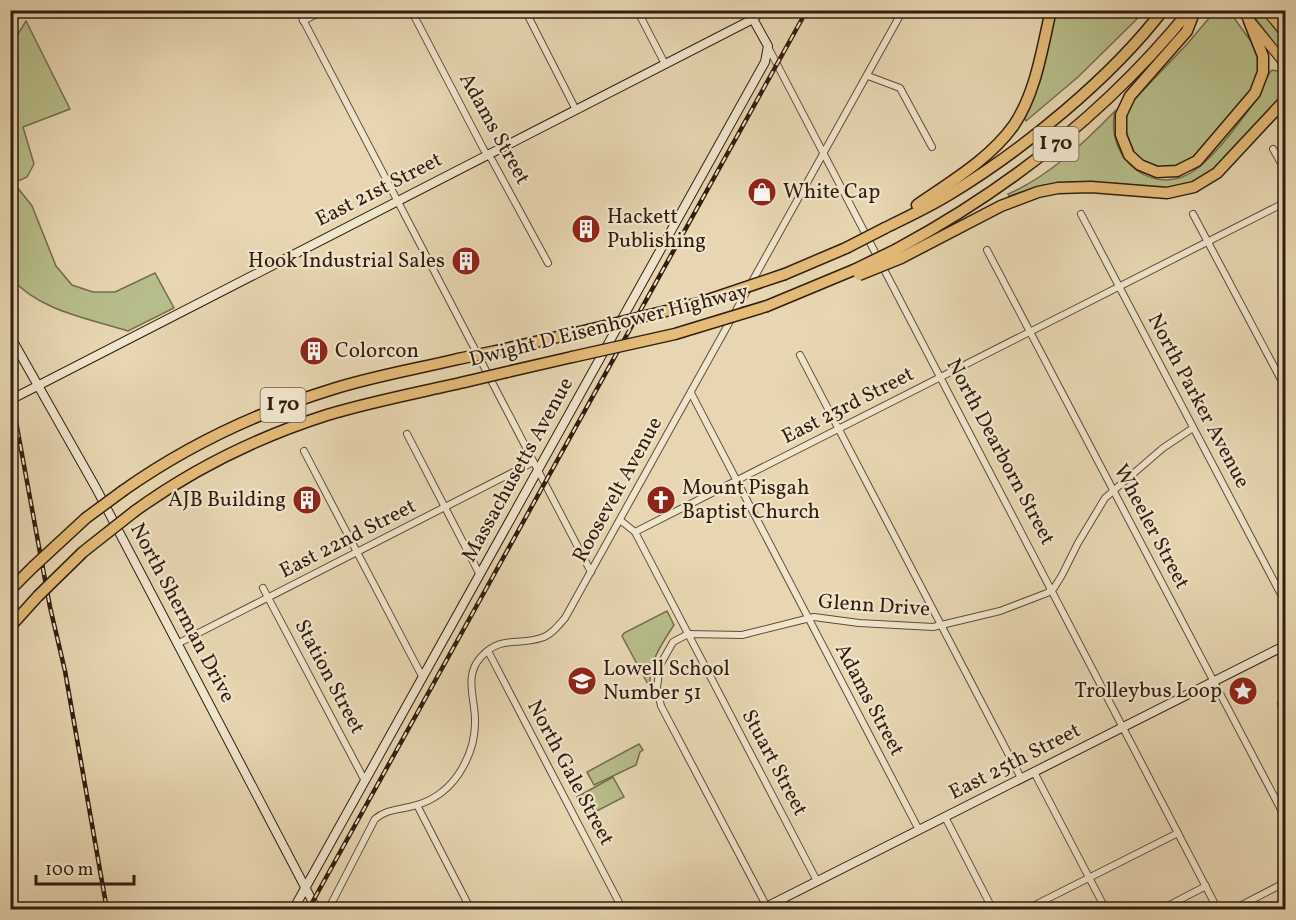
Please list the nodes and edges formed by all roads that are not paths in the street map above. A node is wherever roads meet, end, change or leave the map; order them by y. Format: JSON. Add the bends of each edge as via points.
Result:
{"nodes":[{"id":1,"x":298,"y":10,"type":"edge"},
{"id":2,"x":325,"y":10,"type":"edge"},
{"id":3,"x":411,"y":10,"type":"edge"},
{"id":4,"x":525,"y":10,"type":"edge"},
{"id":5,"x":637,"y":10,"type":"edge"},
{"id":6,"x":762,"y":10,"type":"edge"},
{"id":7,"x":903,"y":10,"type":"edge"},
{"id":8,"x":1051,"y":10,"type":"edge"},
{"id":9,"x":1163,"y":10,"type":"edge"},
{"id":10,"x":1192,"y":10,"type":"edge"},
{"id":11,"x":1241,"y":10,"type":"edge"},
{"id":12,"x":1266,"y":10,"type":"edge"},
{"id":13,"x":751,"y":15,"type":"edge"},
{"id":14,"x":303,"y":21,"type":"junction"},
{"id":15,"x":1250,"y":21,"type":"junction"},
{"id":16,"x":1286,"y":34,"type":"edge"},
{"id":17,"x":768,"y":46,"type":"junction"},
{"id":18,"x":665,"y":64,"type":"junction"},
{"id":19,"x":1286,"y":64,"type":"edge"},
{"id":20,"x":868,"y":76,"type":"junction"},
{"id":21,"x":1286,"y":99,"type":"edge"},
{"id":22,"x":1286,"y":107,"type":"edge"},
{"id":23,"x":576,"y":110,"type":"junction"},
{"id":24,"x":1266,"y":120,"type":"junction"},
{"id":25,"x":932,"y":147,"type":"dead end"},
{"id":26,"x":1273,"y":149,"type":"dead end"},
{"id":27,"x":824,"y":154,"type":"junction"},
{"id":28,"x":488,"y":155,"type":"junction"},
{"id":29,"x":1286,"y":172,"type":"edge"},
{"id":30,"x":396,"y":201,"type":"junction"},
{"id":31,"x":1286,"y":202,"type":"edge"},
{"id":32,"x":1081,"y":214,"type":"dead end"},
{"id":33,"x":1193,"y":214,"type":"dead end"},
{"id":34,"x":885,"y":228,"type":"junction"},
{"id":35,"x":1208,"y":241,"type":"junction"},
{"id":36,"x":987,"y":250,"type":"dead end"},
{"id":37,"x":899,"y":253,"type":"junction"},
{"id":38,"x":548,"y":262,"type":"dead end"},
{"id":39,"x":1119,"y":286,"type":"junction"},
{"id":40,"x":1030,"y":332,"type":"junction"},
{"id":41,"x":10,"y":336,"type":"edge"},
{"id":42,"x":800,"y":355,"type":"dead end"},
{"id":43,"x":940,"y":377,"type":"junction"},
{"id":44,"x":38,"y":386,"type":"junction"},
{"id":45,"x":1286,"y":389,"type":"edge"},
{"id":46,"x":691,"y":393,"type":"junction"},
{"id":47,"x":10,"y":400,"type":"edge"},
{"id":48,"x":1193,"y":428,"type":"junction"},
{"id":49,"x":839,"y":429,"type":"junction"},
{"id":50,"x":407,"y":434,"type":"dead end"},
{"id":51,"x":304,"y":451,"type":"dead end"},
{"id":52,"x":533,"y":462,"type":"junction"},
{"id":53,"x":538,"y":471,"type":"junction"},
{"id":54,"x":736,"y":480,"type":"junction"},
{"id":55,"x":1113,"y":490,"type":"junction"},
{"id":56,"x":445,"y":507,"type":"junction"},
{"id":57,"x":620,"y":520,"type":"junction"},
{"id":58,"x":635,"y":532,"type":"junction"},
{"id":59,"x":357,"y":553,"type":"junction"},
{"id":60,"x":591,"y":572,"type":"junction"},
{"id":61,"x":480,"y":574,"type":"junction"},
{"id":62,"x":263,"y":588,"type":"dead end"},
{"id":63,"x":10,"y":590,"type":"edge"},
{"id":64,"x":1052,"y":590,"type":"junction"},
{"id":65,"x":268,"y":598,"type":"junction"},
{"id":66,"x":1286,"y":604,"type":"edge"},
{"id":67,"x":808,"y":618,"type":"junction"},
{"id":68,"x":942,"y":626,"type":"junction"},
{"id":69,"x":10,"y":627,"type":"edge"},
{"id":70,"x":688,"y":634,"type":"junction"},
{"id":71,"x":177,"y":644,"type":"junction"},
{"id":72,"x":1286,"y":645,"type":"edge"},
{"id":73,"x":488,"y":651,"type":"junction"},
{"id":74,"x":423,"y":678,"type":"junction"},
{"id":75,"x":1214,"y":681,"type":"junction"},
{"id":76,"x":1124,"y":728,"type":"junction"},
{"id":77,"x":1034,"y":772,"type":"junction"},
{"id":78,"x":1021,"y":778,"type":"junction"},
{"id":79,"x":365,"y":781,"type":"junction"},
{"id":80,"x":417,"y":805,"type":"junction"},
{"id":81,"x":945,"y":817,"type":"junction"},
{"id":82,"x":1286,"y":819,"type":"edge"},
{"id":83,"x":919,"y":830,"type":"junction"},
{"id":84,"x":1178,"y":833,"type":"junction"},
{"id":85,"x":1089,"y":878,"type":"junction"},
{"id":86,"x":817,"y":881,"type":"junction"},
{"id":87,"x":1286,"y":882,"type":"edge"},
{"id":88,"x":1206,"y":886,"type":"junction"},
{"id":89,"x":305,"y":888,"type":"junction"},
{"id":90,"x":765,"y":908,"type":"edge"},
{"id":91,"x":293,"y":909,"type":"edge"},
{"id":92,"x":317,"y":909,"type":"edge"},
{"id":93,"x":328,"y":909,"type":"edge"},
{"id":94,"x":471,"y":909,"type":"edge"},
{"id":95,"x":623,"y":909,"type":"edge"},
{"id":96,"x":993,"y":909,"type":"edge"},
{"id":97,"x":1025,"y":909,"type":"edge"},
{"id":98,"x":1106,"y":909,"type":"edge"},
{"id":99,"x":1160,"y":909,"type":"edge"},
{"id":100,"x":1218,"y":909,"type":"edge"},
{"id":101,"x":1232,"y":909,"type":"edge"}],
"edges":[{"from":1,"to":14,"type":"street"},
{"from":2,"to":14,"type":"street"},
{"from":3,"to":28,"type":"street","name":"Adams Street"},
{"from":4,"to":23,"type":"street"},
{"from":5,"to":18,"type":"street"},
{"from":6,"to":13,"type":"street","name":"East 21st Street"},
{"from":7,"to":20,"type":"street","name":"Roosevelt Avenue"},
{"from":8,"to":34,"type":"highway","via":[[1027,99],[1007,134]]},
{"from":9,"to":34,"type":"highway","name":"Dwight D Eisenhower Highway","number":"I 70","via":[[1096,82],[1028,140],[950,194]]},
{"from":10,"to":15,"type":"highway","via":[[1187,31],[1130,96],[1122,115],[1120,129],[1125,148],[1140,165],[1157,172],[1177,171],[1197,161],[1255,93],[1263,72],[1263,57]]},
{"from":10,"to":37,"type":"highway","name":"Dwight D Eisenhower Highway","number":"I 70","via":[[1135,74],[1065,137]]},
{"from":11,"to":15,"type":"main road"},
{"from":12,"to":16,"type":"main road"},
{"from":13,"to":17,"type":"street","name":"North Dearborn Street"},
{"from":13,"to":18,"type":"street","name":"East 21st Street"},
{"from":14,"to":30,"type":"street"},
{"from":15,"to":19,"type":"main road"},
{"from":17,"to":27,"type":"street","name":"North Dearborn Street"},
{"from":17,"to":53,"type":"street","name":"Massachusetts Avenue","via":[[765,62]]},
{"from":18,"to":23,"type":"street","name":"East 21st Street"},
{"from":20,"to":25,"type":"street","via":[[900,88]]},
{"from":20,"to":27,"type":"street","name":"Roosevelt Avenue"},
{"from":21,"to":24,"type":"highway"},
{"from":22,"to":24,"type":"highway"},
{"from":23,"to":28,"type":"street","name":"East 21st Street"},
{"from":24,"to":37,"type":"highway","via":[[1217,173],[1186,190],[1167,193],[1082,187],[1038,192]]},
{"from":26,"to":29,"type":"street"},
{"from":27,"to":43,"type":"street","name":"North Dearborn Street"},
{"from":27,"to":46,"type":"street","name":"Roosevelt Avenue"},
{"from":28,"to":30,"type":"street","name":"East 21st Street"},
{"from":28,"to":38,"type":"street","name":"Adams Street"},
{"from":30,"to":44,"type":"street","name":"East 21st Street"},
{"from":30,"to":52,"type":"street"},
{"from":31,"to":35,"type":"street","name":"East 23rd Street"},
{"from":32,"to":39,"type":"street","name":"North Parker Avenue"},
{"from":33,"to":35,"type":"street"},
{"from":34,"to":63,"type":"highway","name":"Dwight D Eisenhower Highway","number":"I 70","bridge":true,"via":[[785,274],[692,305],[349,384],[278,407],[159,465],[86,518]]},
{"from":35,"to":39,"type":"street","name":"East 23rd Street"},
{"from":35,"to":45,"type":"street"},
{"from":36,"to":40,"type":"street","name":"Wheeler Street"},
{"from":37,"to":69,"type":"highway","name":"Dwight D Eisenhower Highway","number":"I 70","bridge":true,"via":[[767,306],[675,334],[338,412],[284,430],[217,460],[135,511],[83,552]]},
{"from":39,"to":40,"type":"street","name":"East 23rd Street"},
{"from":39,"to":48,"type":"street","name":"North Parker Avenue"},
{"from":40,"to":43,"type":"street","name":"East 23rd Street"},
{"from":40,"to":55,"type":"street","name":"Wheeler Street"},
{"from":41,"to":44,"type":"street","name":"North Sherman Drive"},
{"from":42,"to":49,"type":"street"},
{"from":43,"to":49,"type":"street","name":"East 23rd Street"},
{"from":43,"to":64,"type":"street","name":"North Dearborn Street"},
{"from":44,"to":47,"type":"street","name":"East 21st Street"},
{"from":44,"to":71,"type":"street","name":"North Sherman Drive"},
{"from":46,"to":54,"type":"street","name":"Adams Street"},
{"from":46,"to":57,"type":"street","name":"Roosevelt Avenue"},
{"from":48,"to":55,"type":"street"},
{"from":48,"to":66,"type":"street","name":"North Parker Avenue"},
{"from":49,"to":54,"type":"street","name":"East 23rd Street"},
{"from":49,"to":68,"type":"street"},
{"from":50,"to":56,"type":"street"},
{"from":51,"to":59,"type":"street"},
{"from":52,"to":53,"type":"street"},
{"from":52,"to":56,"type":"street","name":"East 22nd Street"},
{"from":53,"to":60,"type":"street"},
{"from":53,"to":61,"type":"street","name":"Massachusetts Avenue"},
{"from":54,"to":58,"type":"street","name":"East 23rd Street"},
{"from":54,"to":67,"type":"street","name":"Adams Street"},
{"from":55,"to":64,"type":"street"},
{"from":55,"to":75,"type":"street","name":"Wheeler Street"},
{"from":56,"to":59,"type":"street","name":"East 22nd Street"},
{"from":56,"to":61,"type":"street"},
{"from":57,"to":58,"type":"street"},
{"from":57,"to":60,"type":"street","name":"Roosevelt Avenue"},
{"from":58,"to":70,"type":"street","name":"Stuart Street"},
{"from":59,"to":65,"type":"street","name":"East 22nd Street"},
{"from":59,"to":74,"type":"street"},
{"from":60,"to":73,"type":"street","name":"Roosevelt Avenue","via":[[565,618],[551,632],[536,639],[505,642]]},
{"from":61,"to":74,"type":"street","name":"Massachusetts Avenue"},
{"from":62,"to":65,"type":"street","name":"Station Street"},
{"from":64,"to":68,"type":"street","name":"Glenn Drive","via":[[1000,611]]},
{"from":64,"to":76,"type":"street","name":"North Dearborn Street"},
{"from":65,"to":71,"type":"street","name":"East 22nd Street"},
{"from":65,"to":79,"type":"street","name":"Station Street"},
{"from":67,"to":68,"type":"street","name":"Glenn Drive","via":[[924,628]]},
{"from":67,"to":70,"type":"street","name":"Glenn Drive","via":[[742,635]]},
{"from":67,"to":83,"type":"street","name":"Adams Street"},
{"from":68,"to":78,"type":"street"},
{"from":70,"to":86,"type":"street","name":"Stuart Street"},
{"from":70,"to":90,"type":"street","via":[[673,642],[660,665],[660,703]]},
{"from":71,"to":89,"type":"street","name":"North Sherman Drive"},
{"from":72,"to":75,"type":"street","name":"East 25th Street"},
{"from":73,"to":80,"type":"street","via":[[472,675],[475,732],[464,765],[446,788]]},
{"from":73,"to":95,"type":"street","name":"North Gale Street"},
{"from":74,"to":79,"type":"street","name":"Massachusetts Avenue"},
{"from":75,"to":76,"type":"street","name":"East 25th Street"},
{"from":75,"to":82,"type":"street","name":"Wheeler Street"},
{"from":76,"to":77,"type":"street","name":"East 25th Street"},
{"from":76,"to":84,"type":"street","name":"North Dearborn Street"},
{"from":77,"to":78,"type":"street","name":"East 25th Street"},
{"from":77,"to":85,"type":"street"},
{"from":78,"to":81,"type":"street","name":"East 25th Street"},
{"from":79,"to":89,"type":"street","name":"Massachusetts Avenue"},
{"from":80,"to":93,"type":"street","via":[[375,819]]},
{"from":80,"to":94,"type":"street"},
{"from":81,"to":83,"type":"street","name":"East 25th Street"},
{"from":81,"to":96,"type":"street"},
{"from":83,"to":86,"type":"street","name":"East 25th Street"},
{"from":84,"to":85,"type":"street"},
{"from":84,"to":88,"type":"street","name":"North Dearborn Street"},
{"from":85,"to":97,"type":"street"},
{"from":85,"to":98,"type":"street"},
{"from":86,"to":90,"type":"street","name":"East 25th Street"},
{"from":87,"to":101,"type":"street"},
{"from":88,"to":99,"type":"street"},
{"from":88,"to":100,"type":"street","name":"North Dearborn Street"},
{"from":89,"to":91,"type":"street","name":"Massachusetts Avenue"},
{"from":89,"to":92,"type":"street","name":"North Sherman Drive"}]}
